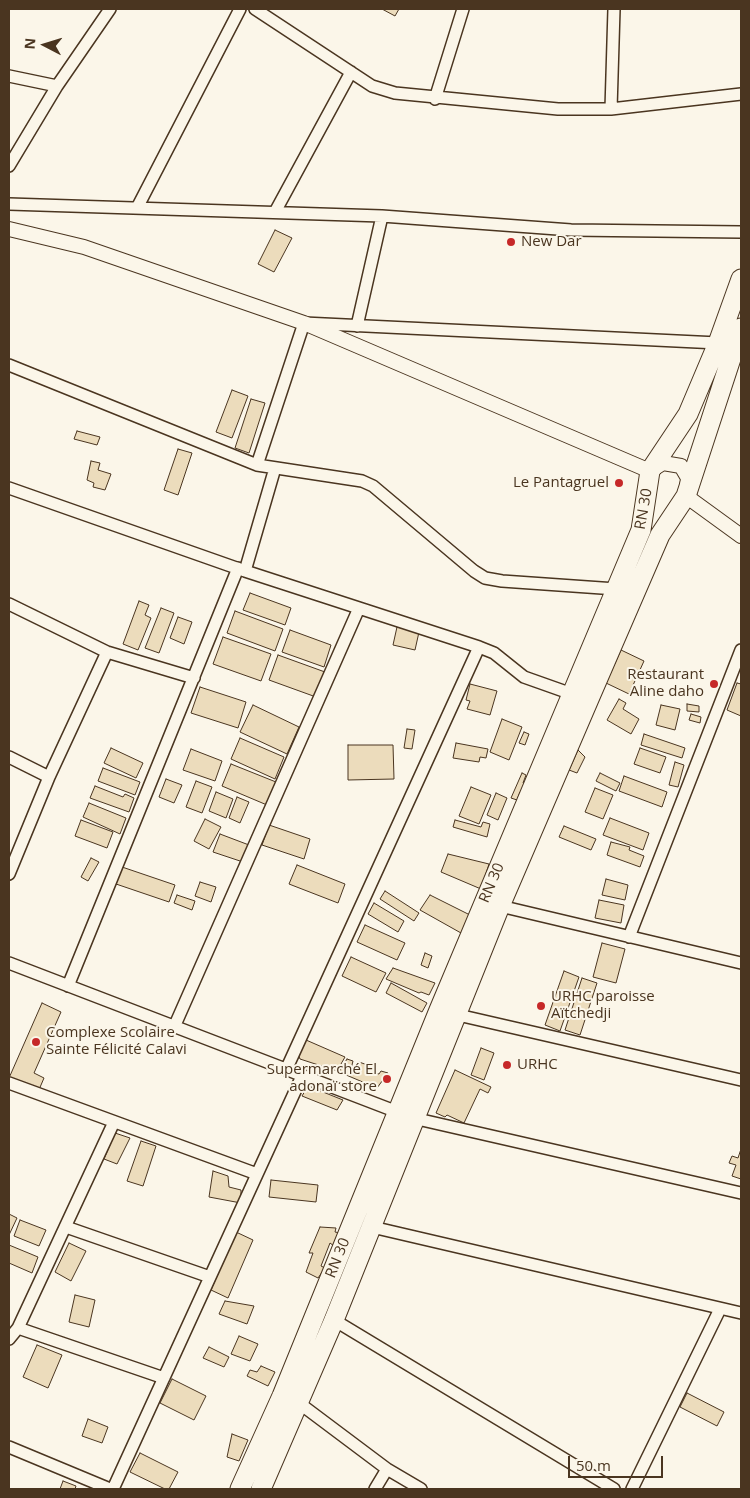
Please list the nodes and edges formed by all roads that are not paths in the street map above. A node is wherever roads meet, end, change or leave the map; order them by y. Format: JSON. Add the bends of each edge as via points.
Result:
{"nodes":[{"id":1,"x":110,"y":9,"type":"edge"},
{"id":2,"x":240,"y":9,"type":"edge"},
{"id":3,"x":255,"y":9,"type":"edge"},
{"id":4,"x":463,"y":9,"type":"edge"},
{"id":5,"x":612,"y":9,"type":"edge"},
{"id":6,"x":351,"y":72,"type":"junction"},
{"id":7,"x":9,"y":76,"type":"edge"},
{"id":8,"x":56,"y":86,"type":"junction"},
{"id":9,"x":741,"y":94,"type":"edge"},
{"id":10,"x":435,"y":99,"type":"junction"},
{"id":11,"x":611,"y":109,"type":"junction"},
{"id":12,"x":9,"y":166,"type":"edge"},
{"id":13,"x":9,"y":204,"type":"edge"},
{"id":14,"x":138,"y":208,"type":"junction"},
{"id":15,"x":275,"y":212,"type":"junction"},
{"id":16,"x":382,"y":216,"type":"junction"},
{"id":17,"x":9,"y":229,"type":"edge"},
{"id":18,"x":741,"y":232,"type":"edge"},
{"id":19,"x":741,"y":280,"type":"edge"},
{"id":20,"x":304,"y":323,"type":"junction"},
{"id":21,"x":358,"y":326,"type":"junction"},
{"id":22,"x":741,"y":328,"type":"edge"},
{"id":23,"x":718,"y":343,"type":"junction"},
{"id":24,"x":9,"y":364,"type":"edge"},
{"id":25,"x":257,"y":465,"type":"junction"},
{"id":26,"x":275,"y":468,"type":"junction"},
{"id":27,"x":650,"y":470,"type":"junction"},
{"id":28,"x":9,"y":488,"type":"edge"},
{"id":29,"x":686,"y":496,"type":"junction"},
{"id":30,"x":741,"y":536,"type":"edge"},
{"id":31,"x":242,"y":570,"type":"junction"},
{"id":32,"x":616,"y":589,"type":"junction"},
{"id":33,"x":9,"y":604,"type":"edge"},
{"id":34,"x":359,"y":608,"type":"junction"},
{"id":35,"x":479,"y":647,"type":"junction"},
{"id":36,"x":741,"y":650,"type":"edge"},
{"id":37,"x":107,"y":652,"type":"junction"},
{"id":38,"x":194,"y":678,"type":"junction"},
{"id":39,"x":572,"y":694,"type":"junction"},
{"id":40,"x":9,"y":758,"type":"edge"},
{"id":41,"x":49,"y":777,"type":"junction"},
{"id":42,"x":9,"y":874,"type":"edge"},
{"id":43,"x":500,"y":906,"type":"junction"},
{"id":44,"x":629,"y":937,"type":"junction"},
{"id":45,"x":9,"y":963,"type":"edge"},
{"id":46,"x":741,"y":963,"type":"edge"},
{"id":47,"x":68,"y":986,"type":"junction"},
{"id":48,"x":458,"y":1014,"type":"junction"},
{"id":49,"x":176,"y":1025,"type":"junction"},
{"id":50,"x":286,"y":1070,"type":"junction"},
{"id":51,"x":302,"y":1076,"type":"junction"},
{"id":52,"x":741,"y":1080,"type":"edge"},
{"id":53,"x":9,"y":1083,"type":"edge"},
{"id":54,"x":405,"y":1115,"type":"junction"},
{"id":55,"x":114,"y":1122,"type":"junction"},
{"id":56,"x":257,"y":1174,"type":"junction"},
{"id":57,"x":741,"y":1193,"type":"edge"},
{"id":58,"x":66,"y":1227,"type":"junction"},
{"id":59,"x":372,"y":1227,"type":"junction"},
{"id":60,"x":210,"y":1277,"type":"junction"},
{"id":61,"x":720,"y":1309,"type":"junction"},
{"id":62,"x":741,"y":1313,"type":"edge"},
{"id":63,"x":334,"y":1320,"type":"junction"},
{"id":64,"x":18,"y":1328,"type":"junction"},
{"id":65,"x":9,"y":1339,"type":"edge"},
{"id":66,"x":164,"y":1378,"type":"junction"},
{"id":67,"x":299,"y":1403,"type":"junction"},
{"id":68,"x":9,"y":1447,"type":"edge"},
{"id":69,"x":387,"y":1468,"type":"junction"},
{"id":70,"x":112,"y":1489,"type":"edge"},
{"id":71,"x":240,"y":1489,"type":"edge"},
{"id":72,"x":261,"y":1489,"type":"edge"},
{"id":73,"x":375,"y":1489,"type":"edge"},
{"id":74,"x":421,"y":1489,"type":"edge"},
{"id":75,"x":614,"y":1489,"type":"edge"},
{"id":76,"x":632,"y":1489,"type":"edge"}],
"edges":[{"from":1,"to":8,"type":"street"},
{"from":2,"to":14,"type":"street"},
{"from":3,"to":6,"type":"street"},
{"from":4,"to":10,"type":"street"},
{"from":5,"to":11,"type":"street"},
{"from":6,"to":10,"type":"street","via":[[372,86]]},
{"from":6,"to":15,"type":"street"},
{"from":7,"to":8,"type":"street"},
{"from":8,"to":12,"type":"street"},
{"from":9,"to":11,"type":"street"},
{"from":10,"to":11,"type":"street","via":[[558,109]]},
{"from":13,"to":14,"type":"street"},
{"from":14,"to":15,"type":"street"},
{"from":15,"to":16,"type":"street"},
{"from":16,"to":18,"type":"street","via":[[571,230]]},
{"from":16,"to":21,"type":"street"},
{"from":17,"to":20,"type":"street","via":[[84,247]]},
{"from":19,"to":23,"type":"main road","name":"RN 30","number":"RN 30"},
{"from":20,"to":21,"type":"street"},
{"from":20,"to":25,"type":"street"},
{"from":20,"to":27,"type":"street"},
{"from":21,"to":23,"type":"street"},
{"from":22,"to":29,"type":"main road","number":"RN 30"},
{"from":23,"to":27,"type":"main road","name":"RN 30","number":"RN 30","via":[[688,414]]},
{"from":24,"to":25,"type":"street"},
{"from":25,"to":26,"type":"street"},
{"from":26,"to":31,"type":"street"},
{"from":26,"to":32,"type":"street","via":[[362,480],[485,578]]},
{"from":27,"to":29,"type":"street","via":[[663,463],[682,466],[688,478]]},
{"from":27,"to":32,"type":"main road","name":"RN 30","number":"RN 30","via":[[642,530]]},
{"from":28,"to":31,"type":"street"},
{"from":29,"to":30,"type":"street"},
{"from":29,"to":43,"type":"main road","number":"RN 30","via":[[660,535]]},
{"from":31,"to":34,"type":"street"},
{"from":31,"to":38,"type":"street"},
{"from":32,"to":39,"type":"main road","name":"RN 30","number":"RN 30"},
{"from":33,"to":37,"type":"street"},
{"from":34,"to":35,"type":"street"},
{"from":34,"to":49,"type":"street"},
{"from":35,"to":39,"type":"street","via":[[494,653],[524,677]]},
{"from":35,"to":50,"type":"street"},
{"from":36,"to":44,"type":"street"},
{"from":37,"to":38,"type":"street"},
{"from":37,"to":41,"type":"street"},
{"from":38,"to":47,"type":"street"},
{"from":39,"to":54,"type":"main road","name":"RN 30","number":"RN 30"},
{"from":40,"to":41,"type":"street"},
{"from":41,"to":42,"type":"street"},
{"from":43,"to":44,"type":"street"},
{"from":43,"to":48,"type":"main road","number":"RN 30"},
{"from":44,"to":46,"type":"street"},
{"from":45,"to":47,"type":"street"},
{"from":47,"to":49,"type":"street"},
{"from":48,"to":52,"type":"street"},
{"from":48,"to":54,"type":"main road","number":"RN 30"},
{"from":49,"to":50,"type":"street"},
{"from":50,"to":51,"type":"street"},
{"from":51,"to":54,"type":"street"},
{"from":51,"to":56,"type":"street"},
{"from":53,"to":55,"type":"street"},
{"from":54,"to":57,"type":"street"},
{"from":54,"to":59,"type":"main road","number":"RN 30"},
{"from":54,"to":71,"type":"main road","name":"RN 30","number":"RN 30"},
{"from":55,"to":56,"type":"street"},
{"from":55,"to":58,"type":"street"},
{"from":56,"to":60,"type":"street"},
{"from":58,"to":60,"type":"street"},
{"from":58,"to":64,"type":"street"},
{"from":59,"to":61,"type":"street"},
{"from":59,"to":63,"type":"main road","number":"RN 30"},
{"from":60,"to":66,"type":"street"},
{"from":61,"to":62,"type":"street"},
{"from":61,"to":76,"type":"street"},
{"from":63,"to":67,"type":"main road","number":"RN 30"},
{"from":63,"to":75,"type":"street"},
{"from":64,"to":65,"type":"street"},
{"from":64,"to":66,"type":"street"},
{"from":66,"to":70,"type":"street"},
{"from":67,"to":69,"type":"street"},
{"from":67,"to":72,"type":"main road","number":"RN 30"},
{"from":68,"to":70,"type":"street"},
{"from":69,"to":73,"type":"street"},
{"from":69,"to":74,"type":"street"}]}
